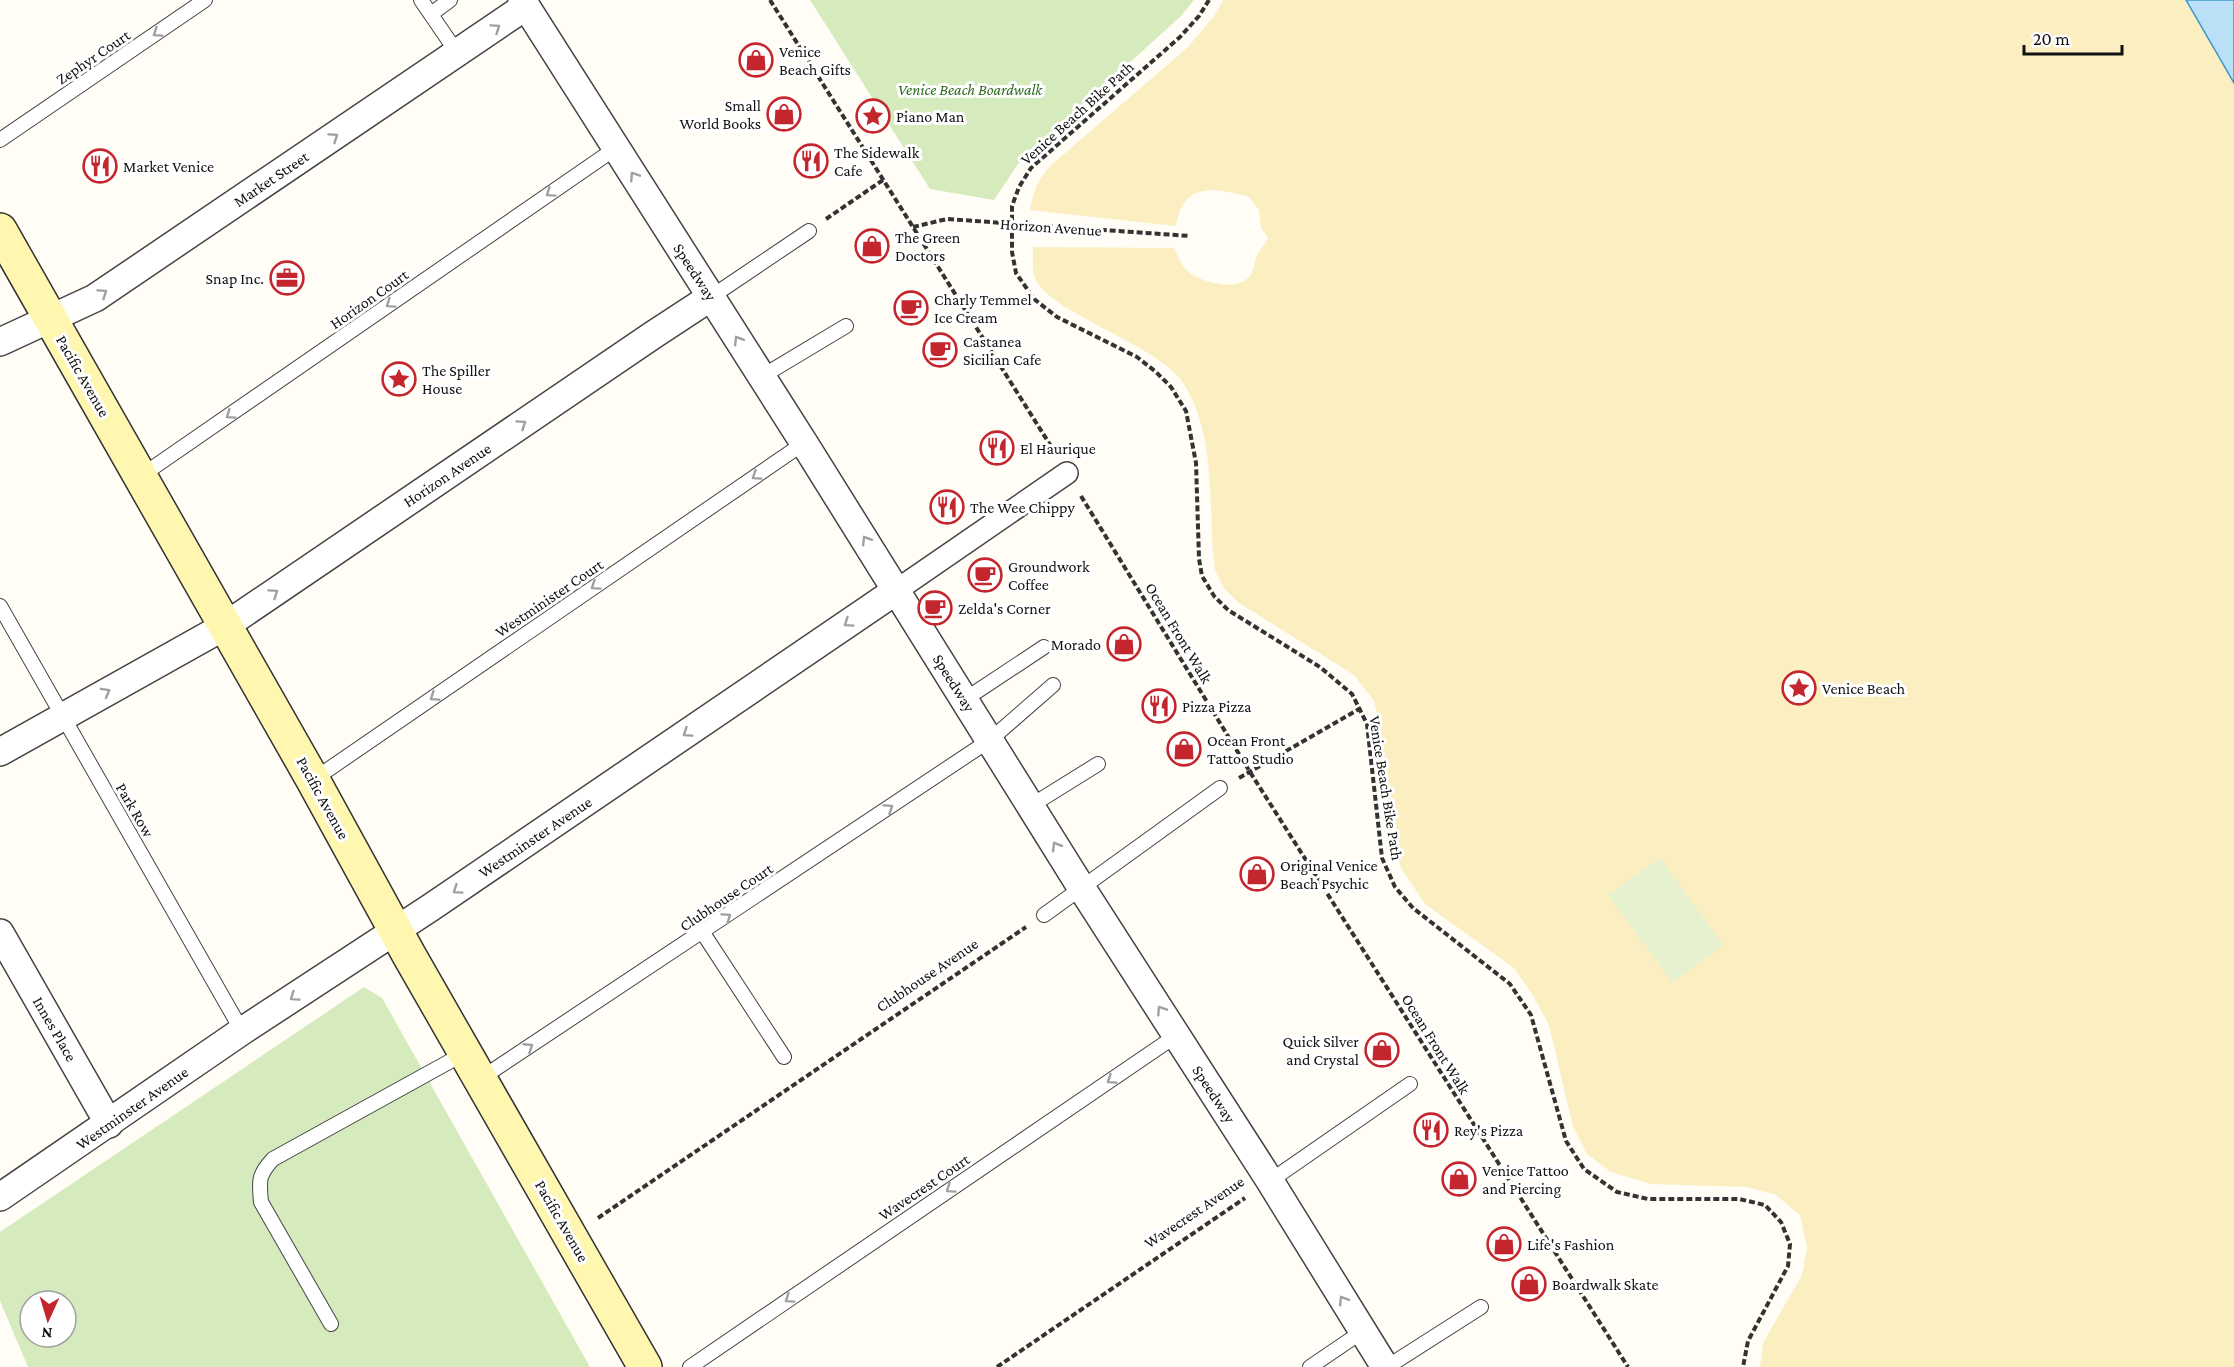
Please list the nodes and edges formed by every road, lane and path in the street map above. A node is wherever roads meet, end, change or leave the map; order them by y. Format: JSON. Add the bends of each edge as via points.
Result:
{"nodes":[{"id":1,"x":205,"y":0,"type":"edge"},
{"id":2,"x":421,"y":0,"type":"edge"},
{"id":3,"x":450,"y":0,"type":"edge"},
{"id":4,"x":770,"y":0,"type":"edge"},
{"id":5,"x":1209,"y":0,"type":"edge"},
{"id":6,"x":527,"y":2,"type":"edge"},
{"id":7,"x":430,"y":14,"type":"junction"},
{"id":8,"x":458,"y":54,"type":"junction"},
{"id":9,"x":0,"y":141,"type":"edge"},
{"id":10,"x":616,"y":148,"type":"junction"},
{"id":11,"x":883,"y":180,"type":"junction"},
{"id":12,"x":1011,"y":224,"type":"junction"},
{"id":13,"x":914,"y":227,"type":"junction"},
{"id":14,"x":0,"y":230,"type":"edge"},
{"id":15,"x":808,"y":231,"type":"joint"},
{"id":16,"x":1190,"y":236,"type":"dead end"},
{"id":17,"x":711,"y":297,"type":"junction"},
{"id":18,"x":50,"y":319,"type":"junction"},
{"id":19,"x":846,"y":326,"type":"dead end"},
{"id":20,"x":0,"y":342,"type":"edge"},
{"id":21,"x":761,"y":377,"type":"junction"},
{"id":22,"x":804,"y":443,"type":"junction"},
{"id":23,"x":1067,"y":473,"type":"junction"},
{"id":24,"x":141,"y":476,"type":"junction"},
{"id":25,"x":897,"y":590,"type":"junction"},
{"id":26,"x":0,"y":606,"type":"edge"},
{"id":27,"x":225,"y":626,"type":"junction"},
{"id":28,"x":1044,"y":647,"type":"dead end"},
{"id":29,"x":1053,"y":685,"type":"dead end"},
{"id":30,"x":964,"y":700,"type":"junction"},
{"id":31,"x":1361,"y":708,"type":"junction"},
{"id":32,"x":63,"y":716,"type":"junction"},
{"id":33,"x":990,"y":740,"type":"junction"},
{"id":34,"x":0,"y":752,"type":"edge"},
{"id":35,"x":1098,"y":764,"type":"dead end"},
{"id":36,"x":1250,"y":772,"type":"junction"},
{"id":37,"x":313,"y":780,"type":"junction"},
{"id":38,"x":1221,"y":788,"type":"joint"},
{"id":39,"x":1032,"y":805,"type":"junction"},
{"id":40,"x":1081,"y":887,"type":"junction"},
{"id":41,"x":1044,"y":915,"type":"joint"},
{"id":42,"x":395,"y":930,"type":"junction"},
{"id":43,"x":0,"y":933,"type":"edge"},
{"id":44,"x":703,"y":933,"type":"junction"},
{"id":45,"x":243,"y":1031,"type":"junction"},
{"id":46,"x":1177,"y":1035,"type":"junction"},
{"id":47,"x":784,"y":1057,"type":"dead end"},
{"id":48,"x":472,"y":1066,"type":"junction"},
{"id":49,"x":1410,"y":1084,"type":"dead end"},
{"id":50,"x":109,"y":1124,"type":"junction"},
{"id":51,"x":1270,"y":1180,"type":"junction"},
{"id":52,"x":0,"y":1197,"type":"edge"},
{"id":53,"x":569,"y":1233,"type":"junction"},
{"id":54,"x":1481,"y":1308,"type":"dead end"},
{"id":55,"x":331,"y":1324,"type":"dead end"},
{"id":56,"x":1363,"y":1331,"type":"junction"},
{"id":57,"x":1625,"y":1366,"type":"edge"},
{"id":58,"x":645,"y":1367,"type":"edge"},
{"id":59,"x":690,"y":1367,"type":"edge"},
{"id":60,"x":997,"y":1367,"type":"edge"},
{"id":61,"x":1310,"y":1367,"type":"edge"},
{"id":62,"x":1386,"y":1367,"type":"edge"},
{"id":63,"x":1743,"y":1367,"type":"edge"}],
"edges":[{"from":1,"to":9,"type":"lane","name":"Zephyr Court","one_way":true},
{"from":2,"to":7,"type":"lane"},
{"from":3,"to":7,"type":"lane"},
{"from":4,"to":11,"type":"path","name":"Ocean Front Walk"},
{"from":5,"to":12,"type":"path","name":"Venice Beach Bike Path","via":[[1180,37],[1031,168],[1012,206]]},
{"from":8,"to":6,"type":"street","name":"Market Street","one_way":true},
{"from":6,"to":10,"type":"street","name":"Speedway"},
{"from":7,"to":8,"type":"lane"},
{"from":18,"to":8,"type":"street","name":"Market Street","one_way":true,"via":[[95,298]]},
{"from":17,"to":10,"type":"street","name":"Speedway","one_way":true},
{"from":10,"to":24,"type":"lane","name":"Horizon Court","one_way":true},
{"from":11,"to":13,"type":"path","name":"Ocean Front Walk"},
{"from":11,"to":15,"type":"path"},
{"from":12,"to":13,"type":"path","name":"Horizon Avenue","via":[[948,219]]},
{"from":12,"to":16,"type":"path","name":"Horizon Avenue"},
{"from":12,"to":31,"type":"path","name":"Venice Beach Bike Path","via":[[1016,273],[1034,299],[1057,316],[1137,357],[1171,387],[1186,411],[1196,463],[1199,560],[1202,576],[1214,596],[1228,610],[1320,667],[1352,694]]},
{"from":13,"to":23,"type":"path","name":"Ocean Front Walk"},
{"from":14,"to":18,"type":"main road","name":"Pacific Avenue"},
{"from":15,"to":17,"type":"lane","name":"Horizon Avenue"},
{"from":21,"to":17,"type":"street","name":"Speedway","one_way":true},
{"from":27,"to":17,"type":"street","name":"Horizon Avenue","one_way":true},
{"from":18,"to":20,"type":"street","name":"Market Street"},
{"from":18,"to":24,"type":"main road","name":"Pacific Avenue"},
{"from":19,"to":21,"type":"lane"},
{"from":21,"to":22,"type":"street","name":"Speedway"},
{"from":25,"to":22,"type":"street","name":"Speedway","one_way":true},
{"from":22,"to":37,"type":"lane","name":"Westminister Court","one_way":true},
{"from":23,"to":25,"type":"street","name":"Westminster Avenue"},
{"from":23,"to":36,"type":"path","name":"Ocean Front Walk"},
{"from":24,"to":27,"type":"main road","name":"Pacific Avenue"},
{"from":25,"to":30,"type":"street","name":"Speedway"},
{"from":25,"to":42,"type":"street","name":"Westminster Avenue","one_way":true},
{"from":26,"to":32,"type":"lane","name":"Park Row"},
{"from":32,"to":27,"type":"street","name":"Horizon Avenue","one_way":true},
{"from":27,"to":37,"type":"main road","name":"Pacific Avenue"},
{"from":28,"to":30,"type":"lane"},
{"from":29,"to":33,"type":"lane","name":"Clubhouse Court"},
{"from":30,"to":33,"type":"street","name":"Speedway"},
{"from":31,"to":36,"type":"path"},
{"from":31,"to":63,"type":"path","name":"Venice Beach Bike Path","via":[[1367,724],[1382,858],[1395,887],[1413,908],[1510,984],[1531,1015],[1566,1141],[1584,1169],[1617,1192],[1648,1199],[1739,1199],[1765,1205],[1781,1222],[1790,1244],[1788,1266],[1748,1341]]},
{"from":32,"to":34,"type":"street","name":"Horizon Avenue"},
{"from":32,"to":45,"type":"lane","name":"Park Row"},
{"from":33,"to":39,"type":"street","name":"Speedway"},
{"from":44,"to":33,"type":"lane","name":"Clubhouse Court","one_way":true},
{"from":35,"to":39,"type":"lane"},
{"from":36,"to":38,"type":"path"},
{"from":36,"to":57,"type":"path","name":"Ocean Front Walk"},
{"from":37,"to":42,"type":"main road","name":"Pacific Avenue"},
{"from":38,"to":40,"type":"lane"},
{"from":40,"to":39,"type":"street","name":"Speedway","one_way":true},
{"from":40,"to":41,"type":"lane"},
{"from":46,"to":40,"type":"street","name":"Speedway","one_way":true},
{"from":41,"to":53,"type":"path","name":"Clubhouse Avenue","via":[[600,1217]]},
{"from":42,"to":45,"type":"street","name":"Westminster Avenue","one_way":true},
{"from":42,"to":48,"type":"main road","name":"Pacific Avenue"},
{"from":43,"to":50,"type":"street","name":"Innes Place"},
{"from":44,"to":47,"type":"lane"},
{"from":48,"to":44,"type":"lane","name":"Clubhouse Court","one_way":true},
{"from":45,"to":50,"type":"street","name":"Westminster Avenue"},
{"from":46,"to":51,"type":"street","name":"Speedway"},
{"from":46,"to":59,"type":"lane","name":"Wavecrest Court","one_way":true},
{"from":48,"to":53,"type":"main road","name":"Pacific Avenue"},
{"from":48,"to":55,"type":"lane","name":"Clubhouse Court","via":[[273,1159],[262,1171],[261,1202]]},
{"from":49,"to":51,"type":"lane","name":"Wavecrest Avenue"},
{"from":50,"to":52,"type":"street","name":"Westminster Avenue"},
{"from":56,"to":51,"type":"street","name":"Speedway","one_way":true},
{"from":51,"to":60,"type":"path","name":"Wavecrest Avenue"},
{"from":53,"to":58,"type":"main road","name":"Pacific Avenue"},
{"from":54,"to":62,"type":"lane"},
{"from":56,"to":61,"type":"lane"},
{"from":56,"to":62,"type":"street","name":"Speedway"}]}
